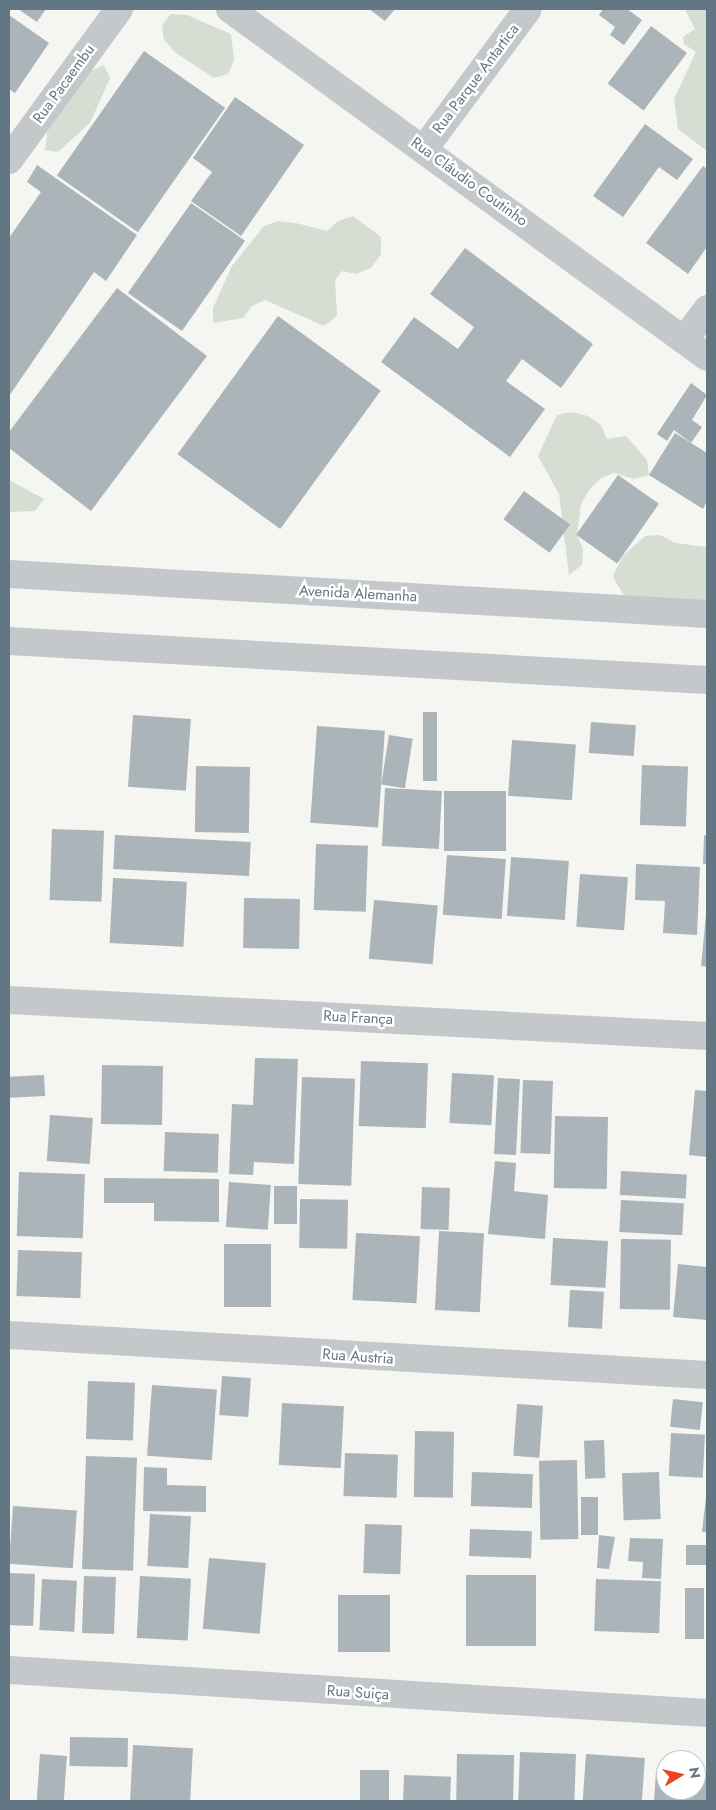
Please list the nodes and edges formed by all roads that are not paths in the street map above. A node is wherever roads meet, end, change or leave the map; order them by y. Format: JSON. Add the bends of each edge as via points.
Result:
{"nodes":[{"id":1,"x":119,"y":9,"type":"edge"},
{"id":2,"x":230,"y":9,"type":"edge"},
{"id":3,"x":528,"y":9,"type":"edge"},
{"id":4,"x":424,"y":148,"type":"junction"},
{"id":5,"x":9,"y":160,"type":"edge"},
{"id":6,"x":707,"y":309,"type":"edge"},
{"id":7,"x":684,"y":340,"type":"junction"},
{"id":8,"x":707,"y":357,"type":"edge"},
{"id":9,"x":9,"y":574,"type":"edge"},
{"id":10,"x":707,"y":614,"type":"edge"},
{"id":11,"x":9,"y":641,"type":"edge"},
{"id":12,"x":707,"y":680,"type":"edge"},
{"id":13,"x":9,"y":1000,"type":"edge"},
{"id":14,"x":707,"y":1036,"type":"edge"},
{"id":15,"x":9,"y":1335,"type":"edge"},
{"id":16,"x":707,"y":1375,"type":"edge"},
{"id":17,"x":9,"y":1670,"type":"edge"},
{"id":18,"x":707,"y":1713,"type":"edge"}],
"edges":[{"from":1,"to":5,"type":"street","name":"Rua Pacaembu"},
{"from":2,"to":4,"type":"street","name":"Rua Cláudio Coutinho"},
{"from":3,"to":4,"type":"street","name":"Rua Parque Antartica"},
{"from":4,"to":7,"type":"street","name":"Rua Cláudio Coutinho"},
{"from":6,"to":7,"type":"street"},
{"from":7,"to":8,"type":"street","name":"Rua Cláudio Coutinho"},
{"from":9,"to":10,"type":"street","name":"Avenida Alemanha"},
{"from":11,"to":12,"type":"street"},
{"from":13,"to":14,"type":"street","name":"Rua França"},
{"from":15,"to":16,"type":"street","name":"Rua Austria"},
{"from":17,"to":18,"type":"street","name":"Rua Suiça"}]}
